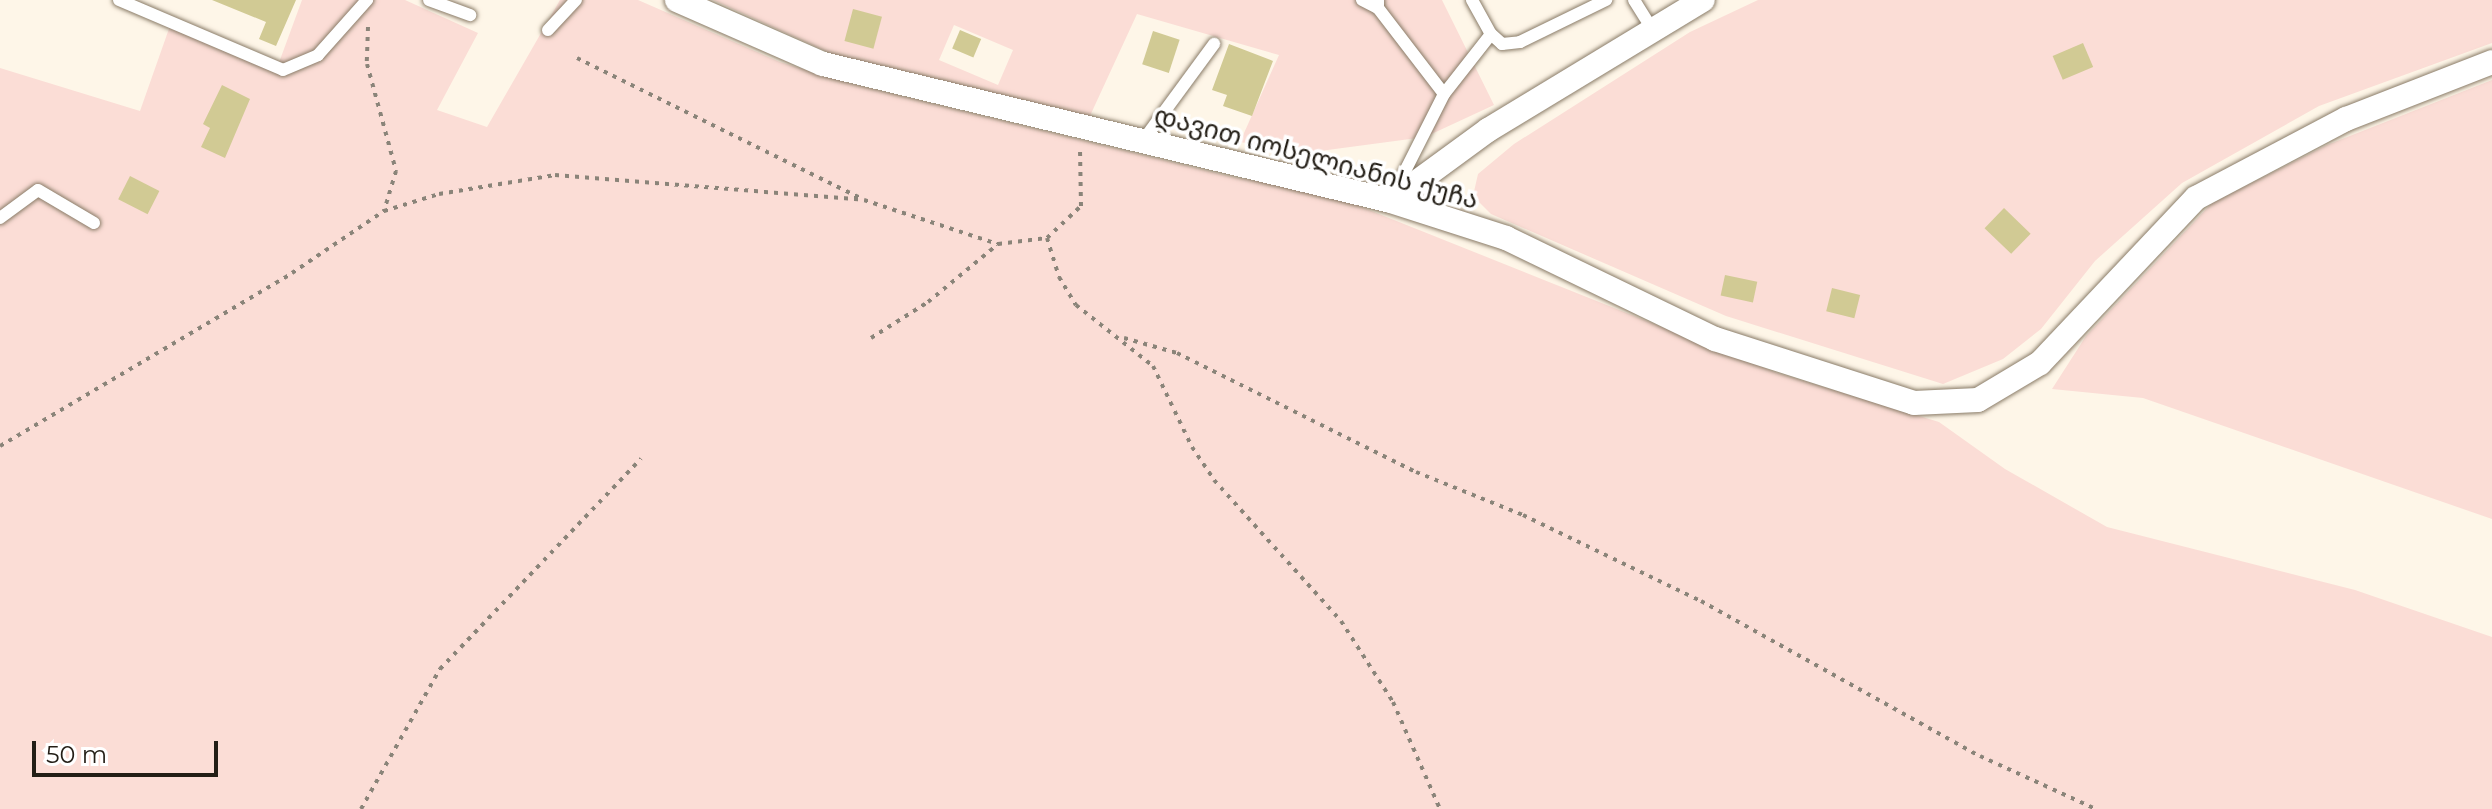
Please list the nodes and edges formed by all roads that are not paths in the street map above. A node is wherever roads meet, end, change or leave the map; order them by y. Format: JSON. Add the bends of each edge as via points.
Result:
{"nodes":[{"id":1,"x":119,"y":0,"type":"edge"},
{"id":2,"x":367,"y":0,"type":"edge"},
{"id":3,"x":429,"y":0,"type":"edge"},
{"id":4,"x":576,"y":0,"type":"edge"},
{"id":5,"x":677,"y":0,"type":"edge"},
{"id":6,"x":1362,"y":0,"type":"edge"},
{"id":7,"x":1472,"y":0,"type":"edge"},
{"id":8,"x":1606,"y":0,"type":"edge"},
{"id":9,"x":1634,"y":0,"type":"edge"},
{"id":10,"x":1703,"y":0,"type":"edge"},
{"id":11,"x":1378,"y":4,"type":"edge"},
{"id":12,"x":470,"y":15,"type":"dead end"},
{"id":13,"x":1652,"y":29,"type":"junction"},
{"id":14,"x":548,"y":30,"type":"dead end"},
{"id":15,"x":1491,"y":34,"type":"junction"},
{"id":16,"x":1214,"y":44,"type":"dead end"},
{"id":17,"x":2492,"y":62,"type":"edge"},
{"id":18,"x":1444,"y":94,"type":"junction"},
{"id":19,"x":1142,"y":142,"type":"junction"},
{"id":20,"x":1391,"y":201,"type":"junction"},
{"id":21,"x":0,"y":218,"type":"edge"},
{"id":22,"x":94,"y":223,"type":"dead end"}],
"edges":[{"from":1,"to":2,"type":"lane","via":[[283,70],[318,55]]},
{"from":3,"to":12,"type":"lane"},
{"from":4,"to":14,"type":"lane"},
{"from":5,"to":19,"type":"street","name":"დავით იოსელიანის ქუჩა","via":[[823,64]]},
{"from":6,"to":11,"type":"lane"},
{"from":7,"to":15,"type":"lane"},
{"from":8,"to":15,"type":"lane","via":[[1520,42],[1502,44]]},
{"from":9,"to":13,"type":"lane"},
{"from":10,"to":13,"type":"street"},
{"from":11,"to":18,"type":"lane"},
{"from":13,"to":20,"type":"street","via":[[1488,130]]},
{"from":15,"to":18,"type":"lane"},
{"from":16,"to":19,"type":"lane"},
{"from":17,"to":20,"type":"street","name":"დავით იოსელიანის ქუჩა","via":[[2346,119],[2196,198],[2040,363],[1978,400],[1914,403],[1715,339],[1506,238]]},
{"from":18,"to":20,"type":"lane"},
{"from":19,"to":20,"type":"street","name":"დავით იოსელიანის ქუჩა"},
{"from":21,"to":22,"type":"lane","via":[[38,190]]}]}
